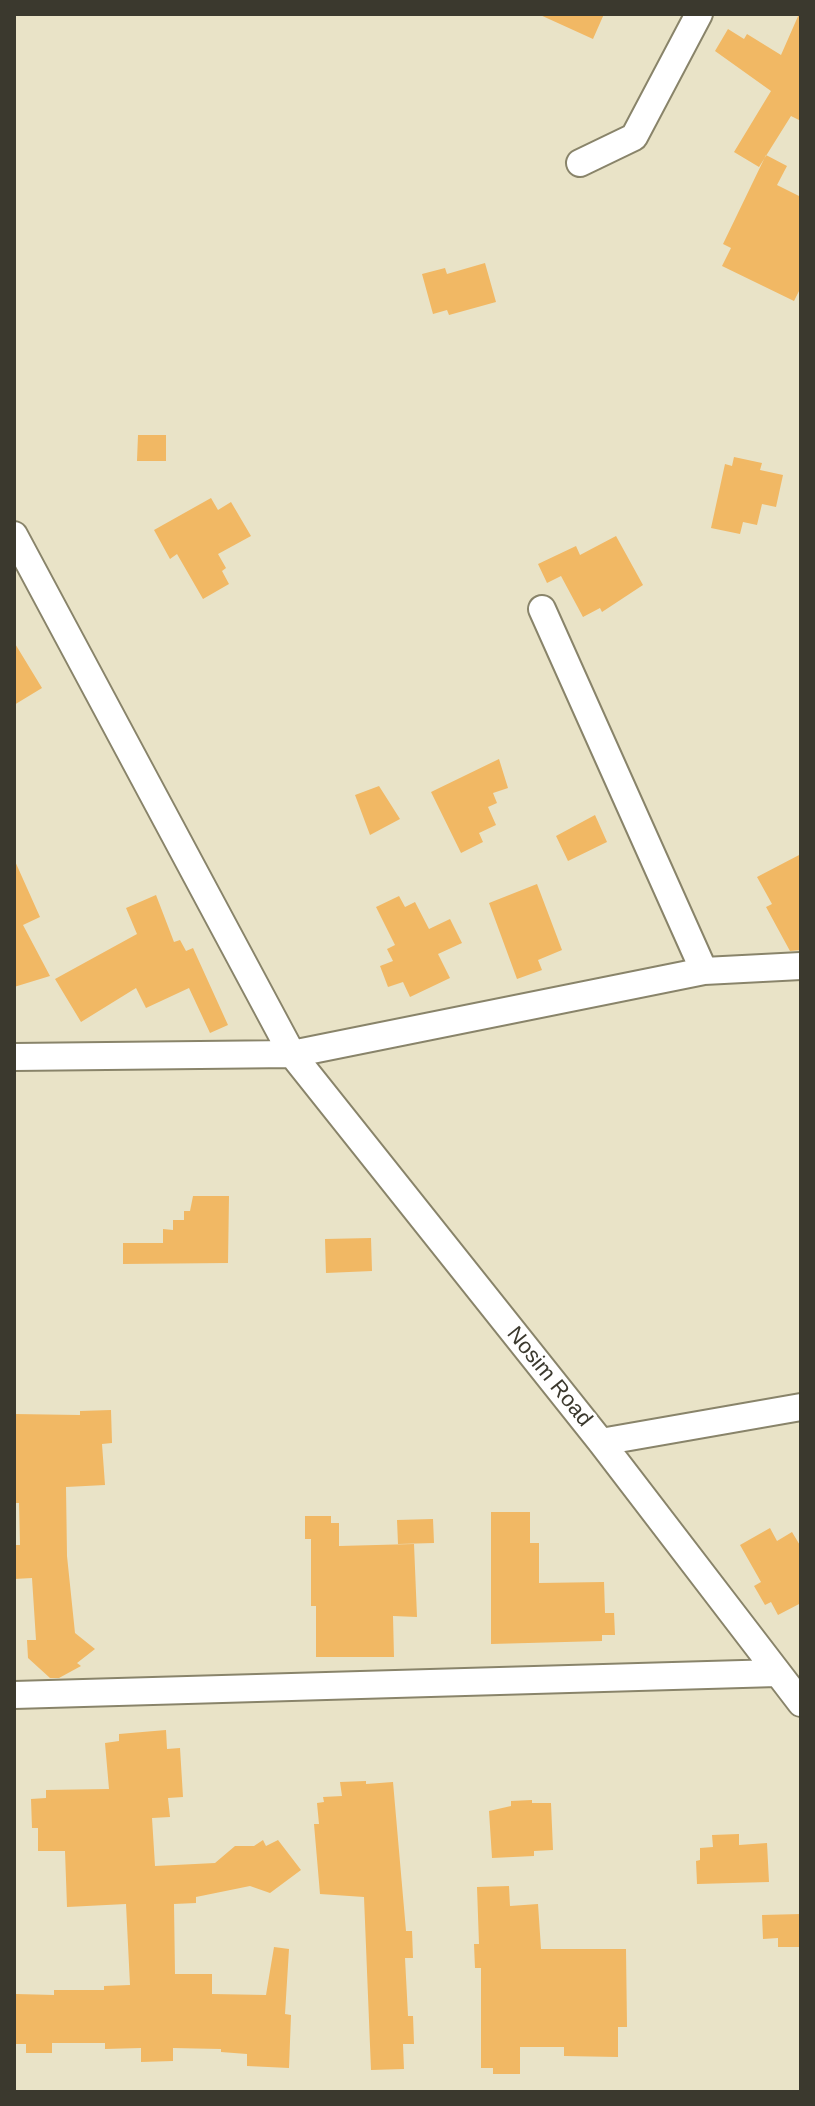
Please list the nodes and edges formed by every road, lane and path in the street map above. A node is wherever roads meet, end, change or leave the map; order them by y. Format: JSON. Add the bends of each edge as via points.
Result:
{"nodes":[{"id":1,"x":699,"y":14,"type":"edge"},
{"id":2,"x":580,"y":163,"type":"dead end"},
{"id":3,"x":14,"y":535,"type":"edge"},
{"id":4,"x":542,"y":609,"type":"dead end"},
{"id":5,"x":801,"y":966,"type":"edge"},
{"id":6,"x":704,"y":971,"type":"junction"},
{"id":7,"x":292,"y":1054,"type":"junction"},
{"id":8,"x":14,"y":1057,"type":"edge"},
{"id":9,"x":801,"y":1407,"type":"edge"},
{"id":10,"x":601,"y":1442,"type":"junction"},
{"id":11,"x":777,"y":1673,"type":"junction"},
{"id":12,"x":14,"y":1695,"type":"edge"},
{"id":13,"x":801,"y":1703,"type":"edge"}],
"edges":[{"from":1,"to":2,"type":"street","via":[[634,137]]},
{"from":3,"to":7,"type":"street","name":"Nosim Road"},
{"from":4,"to":6,"type":"street"},
{"from":5,"to":6,"type":"street"},
{"from":6,"to":7,"type":"street"},
{"from":7,"to":8,"type":"street"},
{"from":7,"to":10,"type":"street","name":"Nosim Road"},
{"from":9,"to":10,"type":"street"},
{"from":10,"to":11,"type":"street","name":"Nosim Road"},
{"from":11,"to":12,"type":"street"},
{"from":11,"to":13,"type":"street","name":"Nosim Road"}]}
